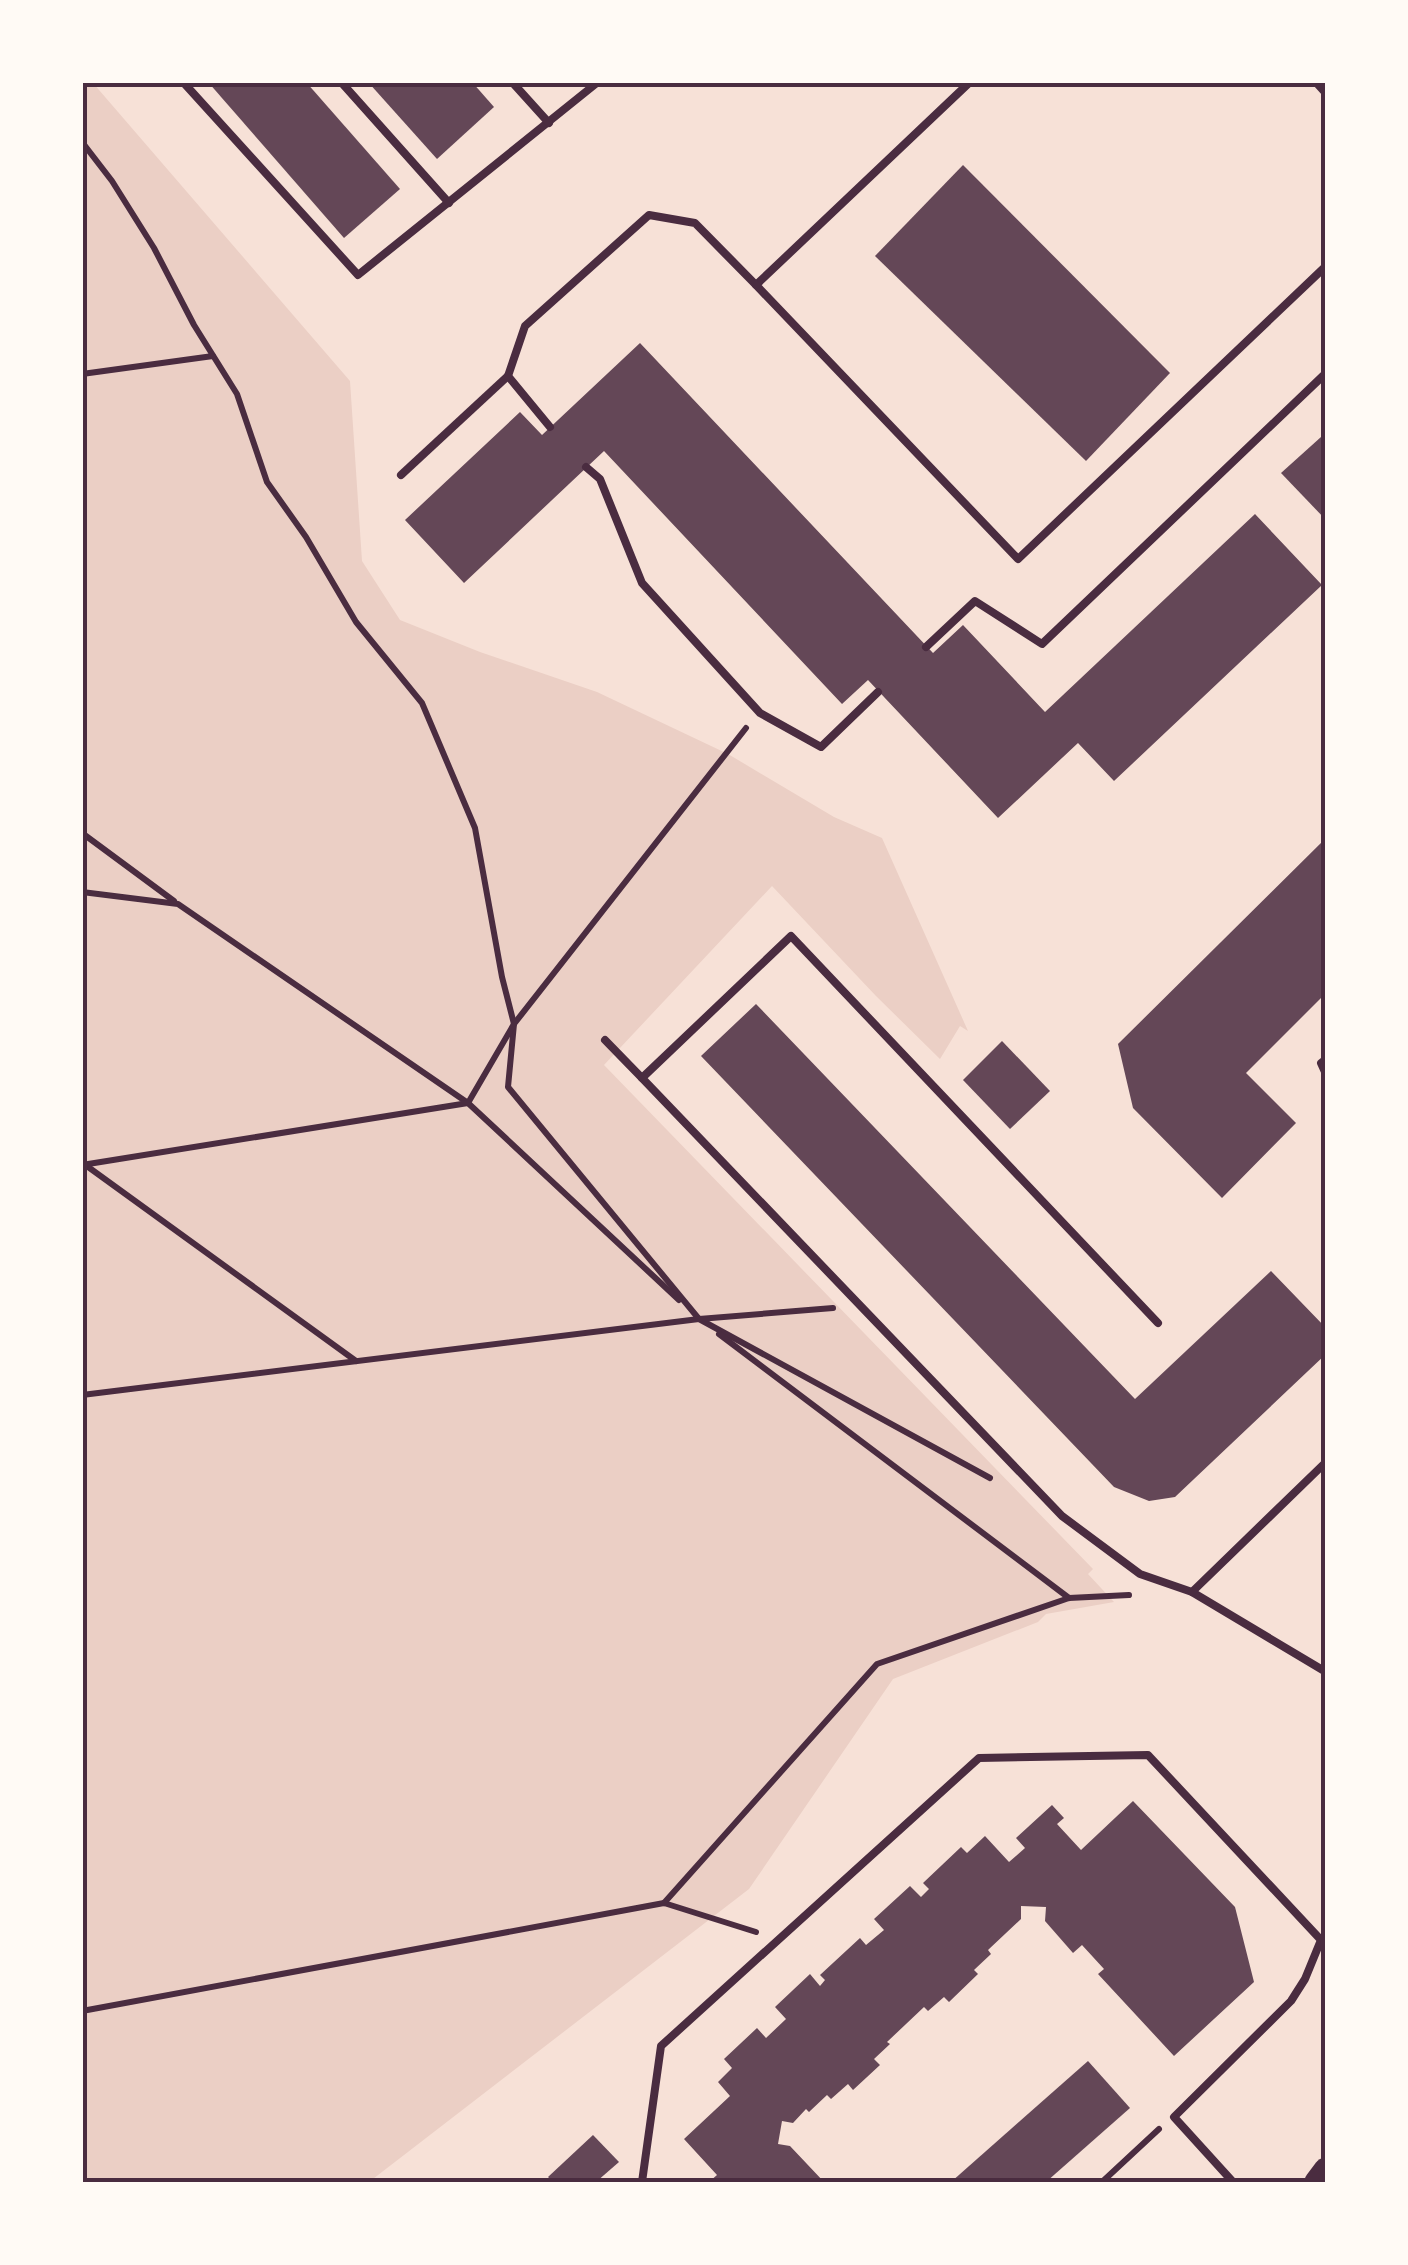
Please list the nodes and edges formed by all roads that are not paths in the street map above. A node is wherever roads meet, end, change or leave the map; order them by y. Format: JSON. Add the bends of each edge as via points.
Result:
{"nodes":[{"id":1,"x":183,"y":82,"type":"edge"},
{"id":2,"x":341,"y":82,"type":"edge"},
{"id":3,"x":512,"y":82,"type":"edge"},
{"id":4,"x":598,"y":82,"type":"edge"},
{"id":5,"x":970,"y":82,"type":"edge"},
{"id":6,"x":1317,"y":82,"type":"edge"},
{"id":7,"x":1326,"y":92,"type":"edge"},
{"id":8,"x":549,"y":123,"type":"junction"},
{"id":9,"x":449,"y":203,"type":"junction"},
{"id":10,"x":1326,"y":266,"type":"edge"},
{"id":11,"x":756,"y":286,"type":"junction"},
{"id":12,"x":1326,"y":372,"type":"edge"},
{"id":13,"x":508,"y":376,"type":"junction"},
{"id":14,"x":550,"y":428,"type":"dead end"},
{"id":15,"x":586,"y":467,"type":"dead end"},
{"id":16,"x":401,"y":475,"type":"dead end"},
{"id":17,"x":926,"y":647,"type":"dead end"},
{"id":18,"x":878,"y":692,"type":"dead end"},
{"id":19,"x":605,"y":1040,"type":"dead end"},
{"id":20,"x":1326,"y":1059,"type":"edge"},
{"id":21,"x":1326,"y":1074,"type":"edge"},
{"id":22,"x":642,"y":1078,"type":"junction"},
{"id":23,"x":1158,"y":1323,"type":"dead end"},
{"id":24,"x":1326,"y":1462,"type":"edge"},
{"id":25,"x":1192,"y":1592,"type":"junction"},
{"id":26,"x":1326,"y":1672,"type":"edge"},
{"id":27,"x":1326,"y":2170,"type":"edge"},
{"id":28,"x":642,"y":2182,"type":"edge"},
{"id":29,"x":1233,"y":2182,"type":"edge"},
{"id":30,"x":1316,"y":2182,"type":"edge"}],
"edges":[{"from":1,"to":9,"type":"lane","via":[[358,275]]},
{"from":2,"to":9,"type":"lane"},
{"from":3,"to":8,"type":"lane"},
{"from":4,"to":8,"type":"lane"},
{"from":5,"to":11,"type":"lane"},
{"from":6,"to":7,"type":"street"},
{"from":8,"to":9,"type":"lane"},
{"from":10,"to":11,"type":"lane","via":[[1018,560]]},
{"from":11,"to":13,"type":"lane","via":[[695,223],[649,214],[525,326]]},
{"from":12,"to":17,"type":"lane","via":[[1042,644],[975,601]]},
{"from":13,"to":14,"type":"lane"},
{"from":13,"to":16,"type":"lane"},
{"from":15,"to":18,"type":"lane","via":[[600,479],[642,583],[760,713],[821,747]]},
{"from":19,"to":22,"type":"lane"},
{"from":20,"to":21,"type":"lane"},
{"from":22,"to":23,"type":"lane","via":[[791,936]]},
{"from":22,"to":25,"type":"lane","via":[[1062,1516],[1140,1574]]},
{"from":24,"to":25,"type":"lane"},
{"from":25,"to":26,"type":"lane"},
{"from":27,"to":30,"type":"main road"},
{"from":28,"to":29,"type":"lane","via":[[661,2046],[980,1758],[1148,1755],[1321,1940],[1291,2002],[1174,2117]]}]}
